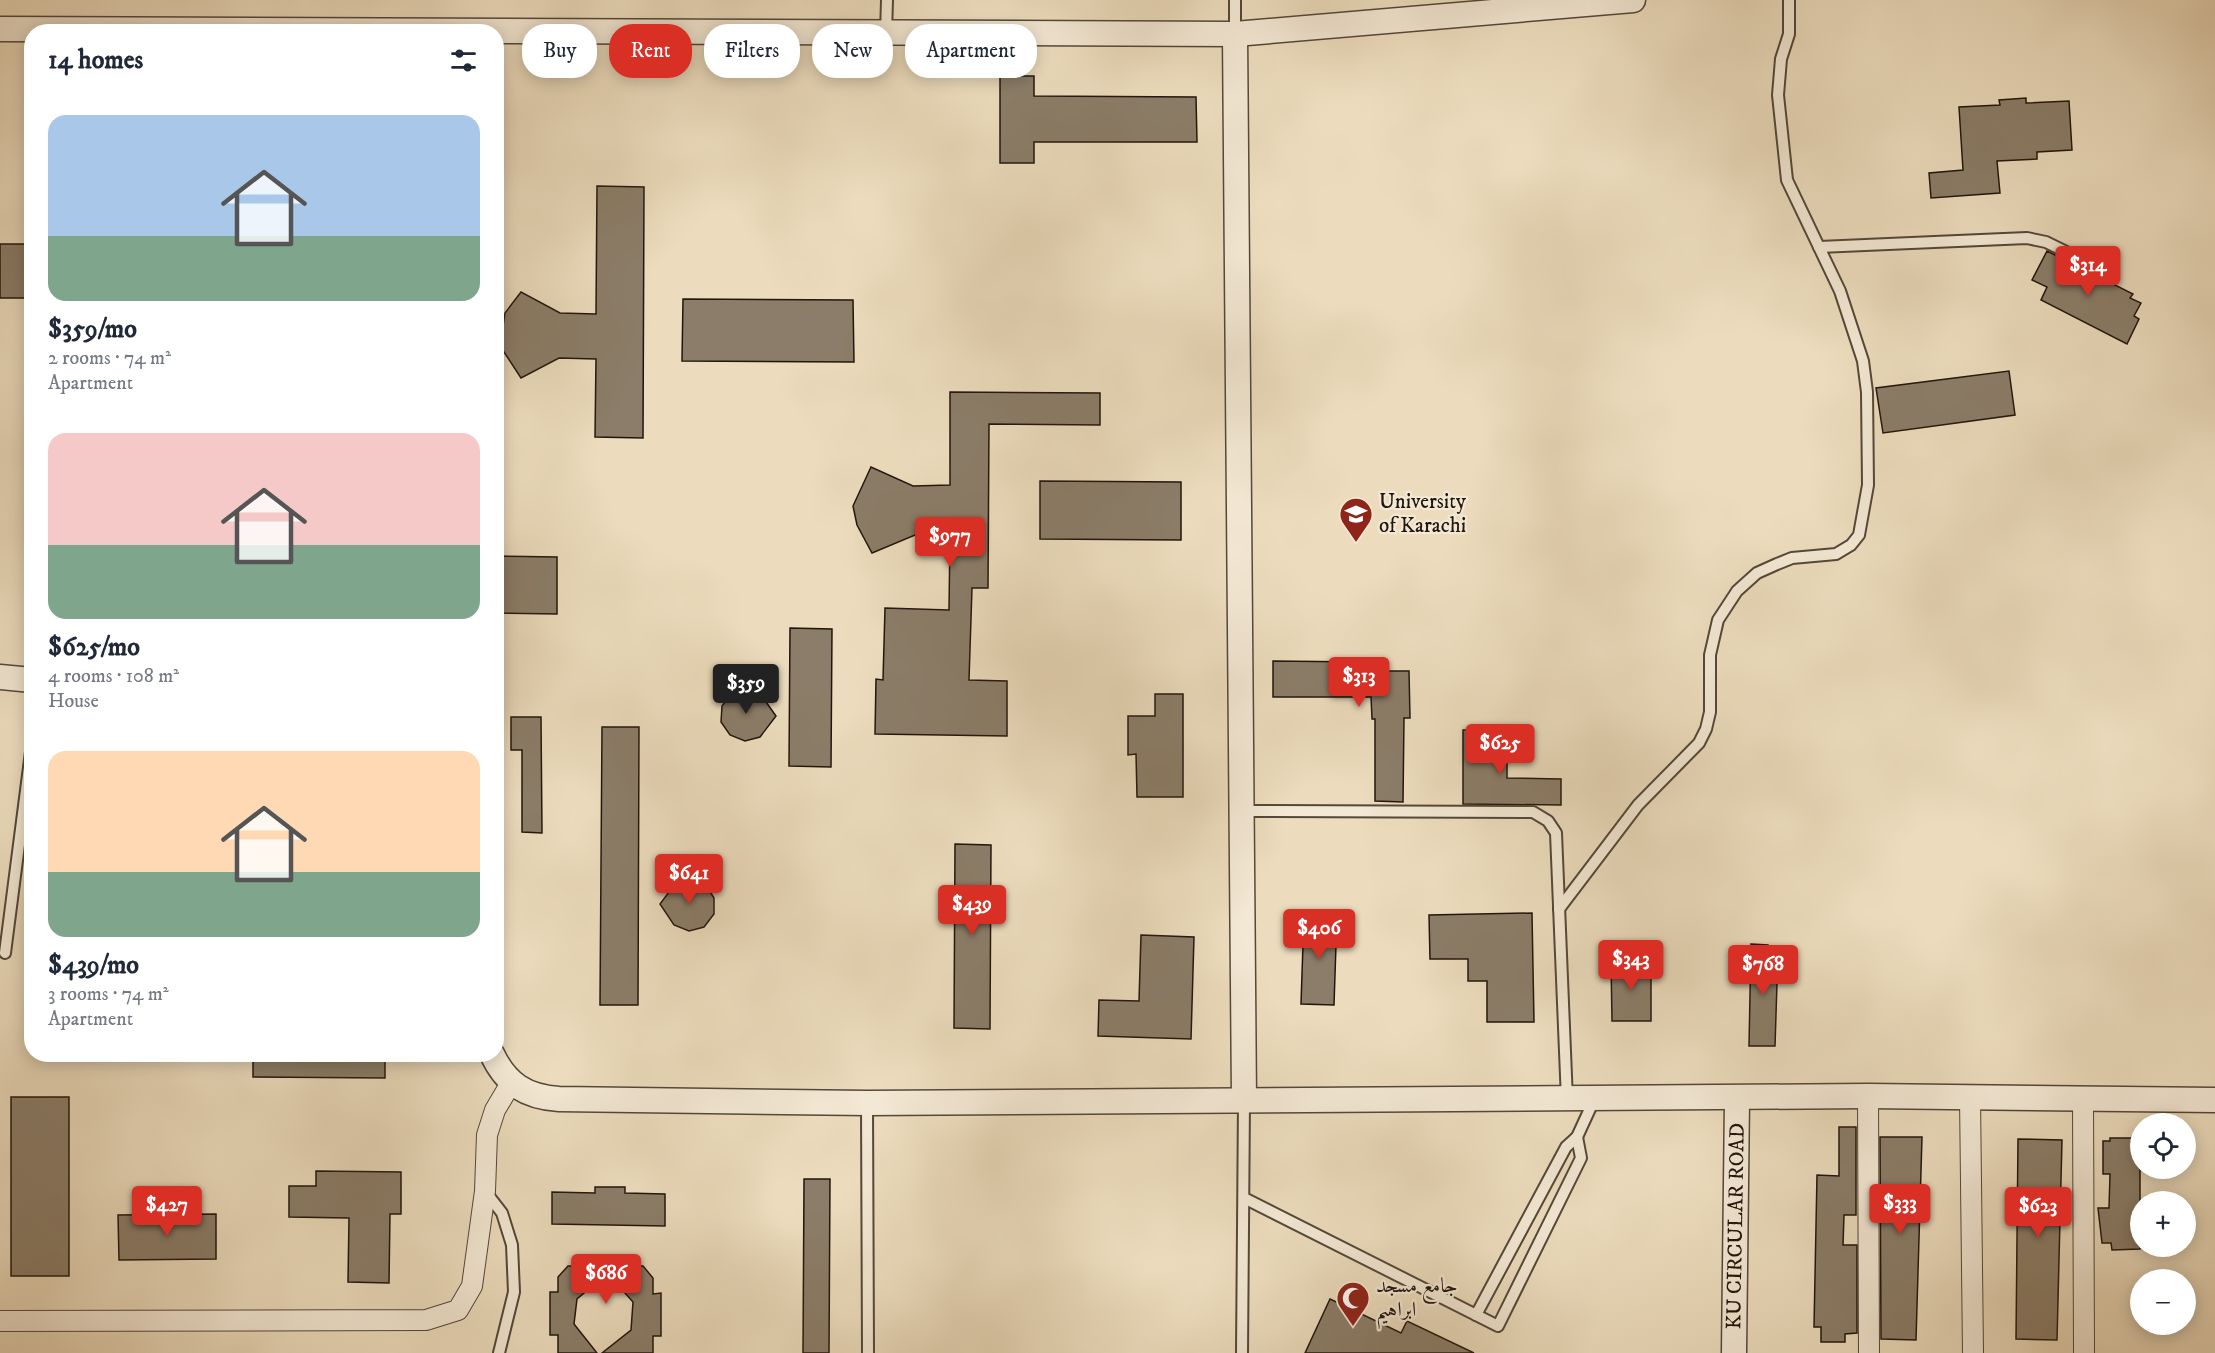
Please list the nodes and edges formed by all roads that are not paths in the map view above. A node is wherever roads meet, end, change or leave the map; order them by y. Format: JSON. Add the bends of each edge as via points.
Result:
{"nodes":[{"id":1,"x":887,"y":0,"type":"edge"},
{"id":2,"x":1235,"y":0,"type":"edge"},
{"id":3,"x":1633,"y":0,"type":"edge"},
{"id":4,"x":1789,"y":0,"type":"edge"},
{"id":5,"x":886,"y":24,"type":"edge"},
{"id":6,"x":0,"y":29,"type":"edge"},
{"id":7,"x":24,"y":29,"type":"edge"},
{"id":8,"x":504,"y":31,"type":"edge"},
{"id":9,"x":812,"y":33,"type":"edge"},
{"id":10,"x":893,"y":33,"type":"edge"},
{"id":11,"x":1235,"y":34,"type":"junction"},
{"id":12,"x":1819,"y":247,"type":"junction"},
{"id":13,"x":2109,"y":273,"type":"dead end"},
{"id":14,"x":0,"y":677,"type":"edge"},
{"id":15,"x":24,"y":679,"type":"edge"},
{"id":16,"x":24,"y":806,"type":"edge"},
{"id":17,"x":1242,"y":812,"type":"junction"},
{"id":18,"x":1559,"y":909,"type":"junction"},
{"id":19,"x":5,"y":953,"type":"dead end"},
{"id":20,"x":496,"y":1062,"type":"edge"},
{"id":21,"x":511,"y":1083,"type":"junction"},
{"id":22,"x":1868,"y":1096,"type":"junction"},
{"id":23,"x":1970,"y":1097,"type":"junction"},
{"id":24,"x":1737,"y":1099,"type":"junction"},
{"id":25,"x":1568,"y":1100,"type":"junction"},
{"id":26,"x":1594,"y":1100,"type":"junction"},
{"id":27,"x":2084,"y":1100,"type":"junction"},
{"id":28,"x":2215,"y":1100,"type":"edge"},
{"id":29,"x":1244,"y":1101,"type":"junction"},
{"id":30,"x":867,"y":1103,"type":"junction"},
{"id":31,"x":1577,"y":1137,"type":"junction"},
{"id":32,"x":485,"y":1191,"type":"junction"},
{"id":33,"x":1246,"y":1199,"type":"junction"},
{"id":34,"x":1476,"y":1315,"type":"junction"},
{"id":35,"x":0,"y":1322,"type":"edge"},
{"id":36,"x":499,"y":1353,"type":"edge"},
{"id":37,"x":868,"y":1353,"type":"edge"},
{"id":38,"x":1242,"y":1353,"type":"edge"},
{"id":39,"x":1734,"y":1353,"type":"edge"},
{"id":40,"x":1869,"y":1353,"type":"edge"},
{"id":41,"x":1973,"y":1353,"type":"edge"},
{"id":42,"x":2084,"y":1353,"type":"edge"}],
"edges":[{"from":1,"to":5,"type":"lane"},
{"from":2,"to":11,"type":"lane"},
{"from":3,"to":11,"type":"street"},
{"from":4,"to":12,"type":"lane","via":[[1778,95],[1782,141],[1787,180]]},
{"from":6,"to":7,"type":"street"},
{"from":8,"to":9,"type":"street"},
{"from":10,"to":11,"type":"street"},
{"from":11,"to":17,"type":"street"},
{"from":12,"to":13,"type":"lane","via":[[2027,238],[2046,242]]},
{"from":12,"to":18,"type":"lane","via":[[1852,322],[1868,392],[1868,485],[1859,535],[1836,554],[1792,558],[1757,573],[1737,591],[1718,620],[1710,655],[1710,712],[1699,743],[1638,805]]},
{"from":14,"to":15,"type":"street"},
{"from":16,"to":19,"type":"lane"},
{"from":17,"to":18,"type":"lane","via":[[1540,814],[1556,833]]},
{"from":17,"to":29,"type":"street"},
{"from":18,"to":25,"type":"lane"},
{"from":20,"to":21,"type":"street"},
{"from":21,"to":30,"type":"street","via":[[542,1098],[559,1099]]},
{"from":21,"to":32,"type":"street","via":[[495,1110],[487,1135]]},
{"from":22,"to":23,"type":"street"},
{"from":22,"to":24,"type":"street"},
{"from":22,"to":40,"type":"street"},
{"from":23,"to":27,"type":"street"},
{"from":23,"to":41,"type":"street"},
{"from":24,"to":26,"type":"street"},
{"from":24,"to":39,"type":"street","name":"KU CIRCULAR ROAD"},
{"from":25,"to":26,"type":"street"},
{"from":25,"to":29,"type":"street"},
{"from":26,"to":31,"type":"lane"},
{"from":27,"to":28,"type":"street"},
{"from":27,"to":42,"type":"street"},
{"from":29,"to":30,"type":"street"},
{"from":29,"to":33,"type":"lane"},
{"from":30,"to":37,"type":"lane"},
{"from":31,"to":34,"type":"lane","via":[[1566,1147]]},
{"from":31,"to":34,"type":"lane","via":[[1581,1158],[1498,1326]]},
{"from":32,"to":35,"type":"street","via":[[472,1286],[458,1310],[426,1320]]},
{"from":32,"to":36,"type":"lane","via":[[502,1213],[512,1245],[514,1292]]},
{"from":33,"to":34,"type":"lane"},
{"from":33,"to":38,"type":"lane"}]}
